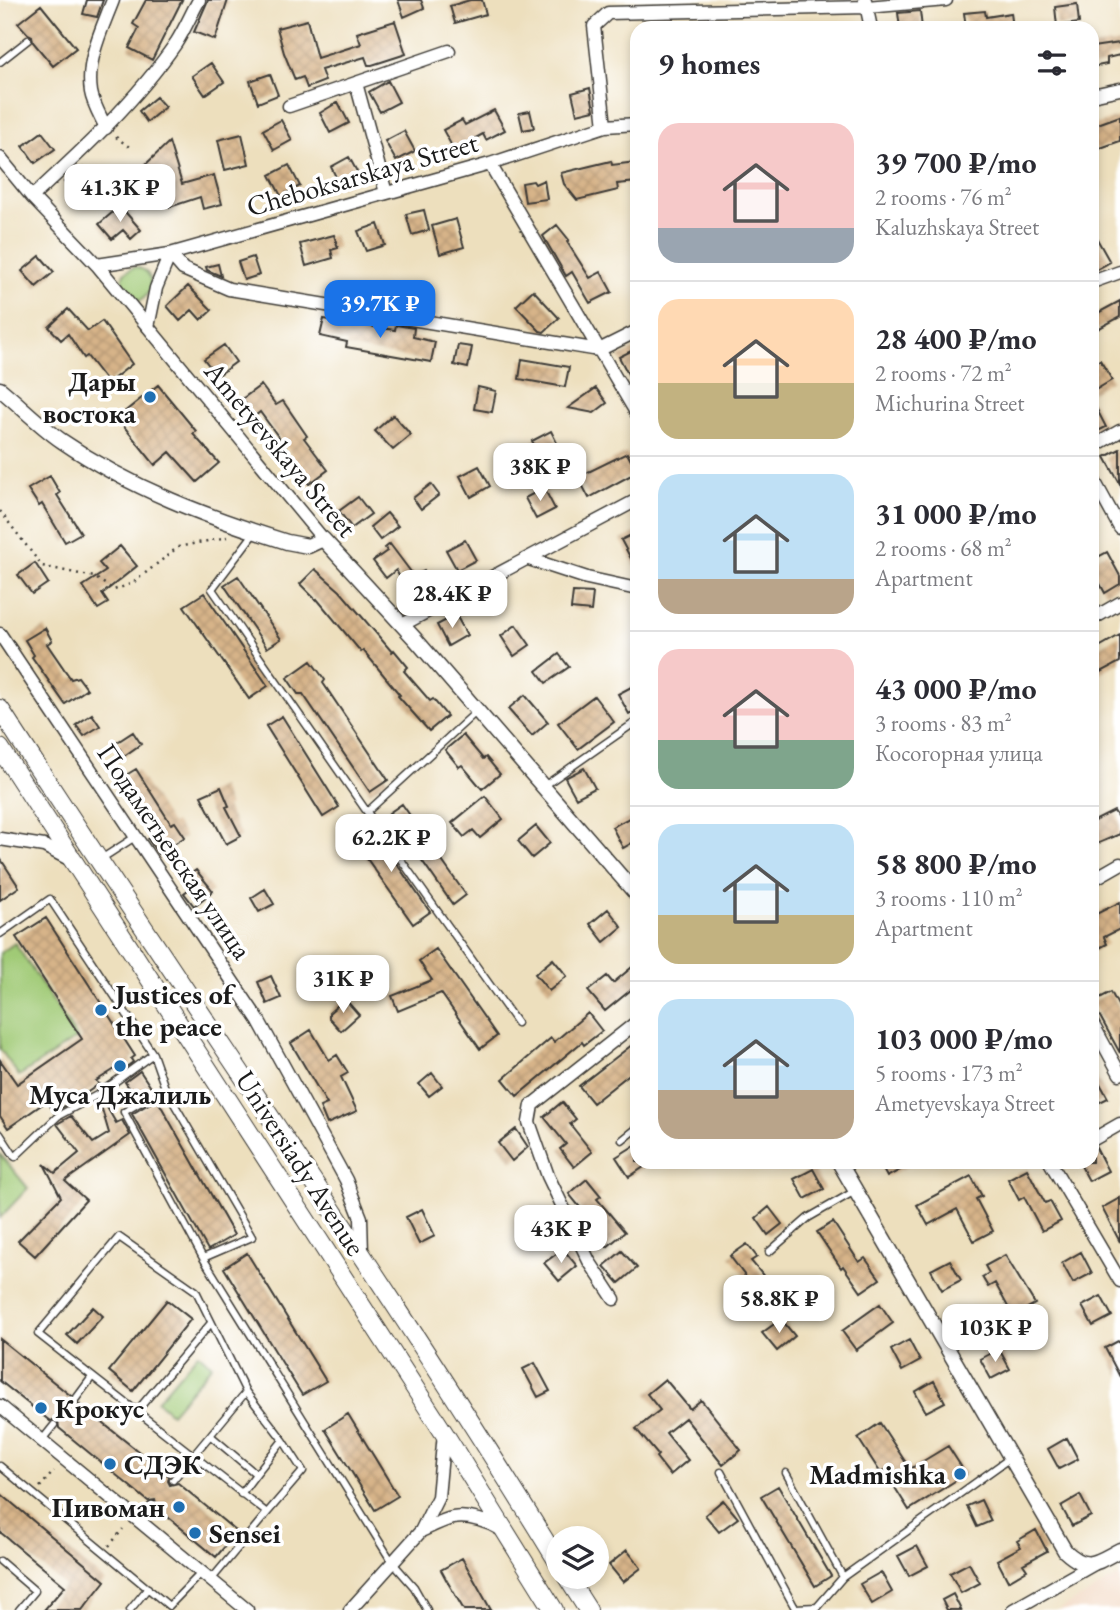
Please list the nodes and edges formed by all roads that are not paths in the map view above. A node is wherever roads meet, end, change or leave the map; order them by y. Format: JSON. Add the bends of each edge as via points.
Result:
{"nodes":[{"id":1,"x":113,"y":0,"type":"edge"},
{"id":2,"x":199,"y":0,"type":"edge"},
{"id":3,"x":946,"y":0,"type":"edge"},
{"id":4,"x":866,"y":4,"type":"edge"},
{"id":5,"x":28,"y":40,"type":"dead end"},
{"id":6,"x":449,"y":51,"type":"dead end"},
{"id":7,"x":0,"y":62,"type":"edge"},
{"id":8,"x":356,"y":83,"type":"junction"},
{"id":9,"x":1120,"y":89,"type":"edge"},
{"id":10,"x":1099,"y":94,"type":"edge"},
{"id":11,"x":289,"y":106,"type":"dead end"},
{"id":12,"x":630,"y":124,"type":"edge"},
{"id":13,"x":605,"y":126,"type":"junction"},
{"id":14,"x":106,"y":128,"type":"junction"},
{"id":15,"x":0,"y":158,"type":"edge"},
{"id":16,"x":490,"y":164,"type":"junction"},
{"id":17,"x":386,"y":193,"type":"junction"},
{"id":18,"x":33,"y":197,"type":"junction"},
{"id":19,"x":170,"y":254,"type":"junction"},
{"id":20,"x":97,"y":265,"type":"junction"},
{"id":21,"x":1120,"y":272,"type":"edge"},
{"id":22,"x":1099,"y":280,"type":"edge"},
{"id":23,"x":148,"y":327,"type":"junction"},
{"id":24,"x":630,"y":334,"type":"edge"},
{"id":25,"x":599,"y":350,"type":"junction"},
{"id":26,"x":0,"y":389,"type":"edge"},
{"id":27,"x":630,"y":402,"type":"edge"},
{"id":28,"x":1120,"y":431,"type":"edge"},
{"id":29,"x":1099,"y":443,"type":"edge"},
{"id":30,"x":1099,"y":490,"type":"edge"},
{"id":31,"x":630,"y":504,"type":"edge"},
{"id":32,"x":1120,"y":528,"type":"edge"},
{"id":33,"x":256,"y":532,"type":"junction"},
{"id":34,"x":323,"y":539,"type":"junction"},
{"id":35,"x":529,"y":559,"type":"junction"},
{"id":36,"x":630,"y":587,"type":"edge"},
{"id":37,"x":1120,"y":603,"type":"edge"},
{"id":38,"x":1099,"y":615,"type":"edge"},
{"id":39,"x":402,"y":625,"type":"junction"},
{"id":40,"x":0,"y":634,"type":"edge"},
{"id":41,"x":0,"y":709,"type":"edge"},
{"id":42,"x":478,"y":711,"type":"junction"},
{"id":43,"x":630,"y":726,"type":"edge"},
{"id":44,"x":0,"y":748,"type":"edge"},
{"id":45,"x":544,"y":786,"type":"junction"},
{"id":46,"x":367,"y":812,"type":"junction"},
{"id":47,"x":135,"y":837,"type":"junction"},
{"id":48,"x":0,"y":839,"type":"edge"},
{"id":49,"x":73,"y":861,"type":"junction"},
{"id":50,"x":98,"y":861,"type":"junction"},
{"id":51,"x":1120,"y":864,"type":"edge"},
{"id":52,"x":1099,"y":876,"type":"edge"},
{"id":53,"x":630,"y":887,"type":"edge"},
{"id":54,"x":0,"y":934,"type":"edge"},
{"id":55,"x":517,"y":1023,"type":"dead end"},
{"id":56,"x":630,"y":1028,"type":"edge"},
{"id":57,"x":1099,"y":1036,"type":"edge"},
{"id":58,"x":153,"y":1054,"type":"junction"},
{"id":59,"x":1120,"y":1074,"type":"edge"},
{"id":60,"x":166,"y":1088,"type":"junction"},
{"id":61,"x":1120,"y":1124,"type":"edge"},
{"id":62,"x":0,"y":1134,"type":"edge"},
{"id":63,"x":630,"y":1134,"type":"edge"},
{"id":64,"x":1099,"y":1136,"type":"edge"},
{"id":65,"x":622,"y":1140,"type":"dead end"},
{"id":66,"x":843,"y":1169,"type":"edge"},
{"id":67,"x":1055,"y":1169,"type":"edge"},
{"id":68,"x":856,"y":1191,"type":"junction"},
{"id":69,"x":769,"y":1252,"type":"dead end"},
{"id":70,"x":362,"y":1254,"type":"junction"},
{"id":71,"x":203,"y":1258,"type":"junction"},
{"id":72,"x":1120,"y":1281,"type":"edge"},
{"id":73,"x":614,"y":1299,"type":"dead end"},
{"id":74,"x":211,"y":1323,"type":"junction"},
{"id":75,"x":92,"y":1377,"type":"junction"},
{"id":76,"x":246,"y":1392,"type":"junction"},
{"id":77,"x":75,"y":1400,"type":"dead end"},
{"id":78,"x":0,"y":1406,"type":"edge"},
{"id":79,"x":136,"y":1412,"type":"junction"},
{"id":80,"x":54,"y":1425,"type":"dead end"},
{"id":81,"x":444,"y":1433,"type":"junction"},
{"id":82,"x":211,"y":1436,"type":"junction"},
{"id":83,"x":42,"y":1440,"type":"junction"},
{"id":84,"x":283,"y":1440,"type":"junction"},
{"id":85,"x":193,"y":1457,"type":"junction"},
{"id":86,"x":1010,"y":1458,"type":"junction"},
{"id":87,"x":0,"y":1466,"type":"edge"},
{"id":88,"x":721,"y":1472,"type":"dead end"},
{"id":89,"x":786,"y":1473,"type":"dead end"},
{"id":90,"x":256,"y":1474,"type":"junction"},
{"id":91,"x":173,"y":1480,"type":"dead end"},
{"id":92,"x":241,"y":1494,"type":"junction"},
{"id":93,"x":152,"y":1505,"type":"dead end"},
{"id":94,"x":267,"y":1513,"type":"junction"},
{"id":95,"x":139,"y":1520,"type":"junction"},
{"id":96,"x":421,"y":1531,"type":"junction"},
{"id":97,"x":508,"y":1534,"type":"junction"},
{"id":98,"x":546,"y":1543,"type":"edge"},
{"id":99,"x":1120,"y":1550,"type":"edge"},
{"id":100,"x":0,"y":1561,"type":"edge"},
{"id":101,"x":392,"y":1562,"type":"junction"},
{"id":102,"x":1094,"y":1564,"type":"junction"},
{"id":103,"x":206,"y":1576,"type":"junction"},
{"id":104,"x":843,"y":1577,"type":"junction"},
{"id":105,"x":148,"y":1588,"type":"junction"},
{"id":106,"x":575,"y":1589,"type":"edge"},
{"id":107,"x":19,"y":1610,"type":"edge"},
{"id":108,"x":130,"y":1610,"type":"edge"},
{"id":109,"x":247,"y":1610,"type":"edge"},
{"id":110,"x":350,"y":1610,"type":"edge"},
{"id":111,"x":428,"y":1610,"type":"edge"},
{"id":112,"x":554,"y":1610,"type":"edge"},
{"id":113,"x":588,"y":1610,"type":"edge"},
{"id":114,"x":1013,"y":1610,"type":"edge"}],
"edges":[{"from":1,"to":14,"type":"street","via":[[90,77],[91,94]]},
{"from":2,"to":14,"type":"street","via":[[169,51]]},
{"from":3,"to":4,"type":"street"},
{"from":4,"to":13,"type":"street","via":[[608,13],[594,26]]},
{"from":5,"to":7,"type":"lane"},
{"from":6,"to":8,"type":"street"},
{"from":8,"to":11,"type":"street"},
{"from":8,"to":17,"type":"street"},
{"from":9,"to":10,"type":"street"},
{"from":12,"to":13,"type":"street","name":"Cheboksarskaya Street"},
{"from":13,"to":16,"type":"street","name":"Cheboksarskaya Street"},
{"from":14,"to":18,"type":"street"},
{"from":15,"to":18,"type":"street","name":"Ametyevskaya Street"},
{"from":16,"to":17,"type":"street","name":"Cheboksarskaya Street"},
{"from":16,"to":25,"type":"street"},
{"from":17,"to":19,"type":"street","name":"Cheboksarskaya Street"},
{"from":18,"to":20,"type":"street","name":"Ametyevskaya Street"},
{"from":19,"to":20,"type":"street","name":"Cheboksarskaya Street"},
{"from":19,"to":23,"type":"street","via":[[156,288]]},
{"from":19,"to":25,"type":"street","via":[[183,270],[229,289]]},
{"from":20,"to":23,"type":"street","name":"Ametyevskaya Street"},
{"from":21,"to":22,"type":"street"},
{"from":23,"to":34,"type":"street","name":"Ametyevskaya Street"},
{"from":24,"to":25,"type":"street"},
{"from":25,"to":27,"type":"street"},
{"from":26,"to":33,"type":"street","via":[[61,440],[116,474],[165,499]]},
{"from":28,"to":29,"type":"street"},
{"from":30,"to":32,"type":"street"},
{"from":31,"to":35,"type":"street"},
{"from":33,"to":34,"type":"street","via":[[308,546]]},
{"from":33,"to":46,"type":"lane","via":[[212,589]]},
{"from":34,"to":39,"type":"street","name":"Ametyevskaya Street"},
{"from":35,"to":36,"type":"street"},
{"from":35,"to":39,"type":"street"},
{"from":37,"to":38,"type":"street"},
{"from":39,"to":42,"type":"street","name":"Ametyevskaya Street"},
{"from":40,"to":47,"type":"street","name":"Подаметьевская улица"},
{"from":41,"to":50,"type":"main road","name":"Universiady Avenue"},
{"from":42,"to":45,"type":"street","name":"Ametyevskaya Street"},
{"from":42,"to":46,"type":"lane"},
{"from":43,"to":45,"type":"lane"},
{"from":44,"to":49,"type":"main road","name":"Universiady Avenue"},
{"from":45,"to":53,"type":"street","name":"Ametyevskaya Street"},
{"from":46,"to":55,"type":"lane"},
{"from":47,"to":50,"type":"lane"},
{"from":47,"to":70,"type":"street","name":"Подаметьевская улица","via":[[259,1021],[346,1180],[361,1219]]},
{"from":48,"to":49,"type":"street","via":[[44,846]]},
{"from":49,"to":81,"type":"main road","name":"Universiady Avenue"},
{"from":50,"to":70,"type":"main road","name":"Universiady Avenue"},
{"from":51,"to":52,"type":"street"},
{"from":54,"to":58,"type":"lane","via":[[50,899]]},
{"from":56,"to":73,"type":"street","via":[[533,1105],[529,1122],[589,1261]]},
{"from":57,"to":59,"type":"street"},
{"from":58,"to":60,"type":"lane"},
{"from":58,"to":62,"type":"lane","via":[[97,1095],[58,1116],[16,1157]]},
{"from":60,"to":71,"type":"lane","via":[[124,1112]]},
{"from":60,"to":71,"type":"lane","via":[[252,1237]]},
{"from":61,"to":64,"type":"street"},
{"from":63,"to":65,"type":"lane"},
{"from":66,"to":68,"type":"street"},
{"from":67,"to":72,"type":"street"},
{"from":68,"to":69,"type":"lane","via":[[808,1217]]},
{"from":68,"to":86,"type":"street"},
{"from":70,"to":98,"type":"main road","name":"Universiady Avenue"},
{"from":71,"to":101,"type":"lane"},
{"from":74,"to":75,"type":"lane","via":[[196,1291],[119,1237],[38,1334]]},
{"from":74,"to":76,"type":"lane"},
{"from":74,"to":79,"type":"lane"},
{"from":75,"to":77,"type":"lane"},
{"from":75,"to":79,"type":"lane"},
{"from":76,"to":82,"type":"lane"},
{"from":76,"to":84,"type":"lane"},
{"from":78,"to":83,"type":"street"},
{"from":79,"to":85,"type":"lane"},
{"from":80,"to":83,"type":"lane"},
{"from":81,"to":96,"type":"street","via":[[438,1497]]},
{"from":81,"to":97,"type":"main road","name":"Universiady Avenue"},
{"from":82,"to":85,"type":"lane"},
{"from":82,"to":90,"type":"lane"},
{"from":83,"to":95,"type":"street"},
{"from":84,"to":90,"type":"lane"},
{"from":84,"to":94,"type":"lane","via":[[303,1471]]},
{"from":85,"to":91,"type":"lane"},
{"from":85,"to":92,"type":"lane"},
{"from":86,"to":102,"type":"street","via":[[1065,1551],[1078,1563]]},
{"from":86,"to":104,"type":"lane"},
{"from":87,"to":105,"type":"lane"},
{"from":88,"to":104,"type":"lane","via":[[795,1608],[817,1607]]},
{"from":89,"to":104,"type":"lane"},
{"from":90,"to":92,"type":"lane"},
{"from":92,"to":94,"type":"lane"},
{"from":93,"to":95,"type":"lane"},
{"from":94,"to":103,"type":"lane"},
{"from":95,"to":103,"type":"street"},
{"from":96,"to":97,"type":"street","via":[[453,1518],[471,1518]]},
{"from":96,"to":101,"type":"street"},
{"from":97,"to":112,"type":"main road","name":"Universiady Avenue"},
{"from":99,"to":102,"type":"street"},
{"from":100,"to":107,"type":"lane","via":[[35,1591]]},
{"from":101,"to":110,"type":"street"},
{"from":101,"to":111,"type":"lane"},
{"from":102,"to":114,"type":"street"},
{"from":103,"to":105,"type":"lane","via":[[169,1606]]},
{"from":103,"to":109,"type":"street"},
{"from":105,"to":108,"type":"lane"},
{"from":106,"to":113,"type":"main road"}]}
